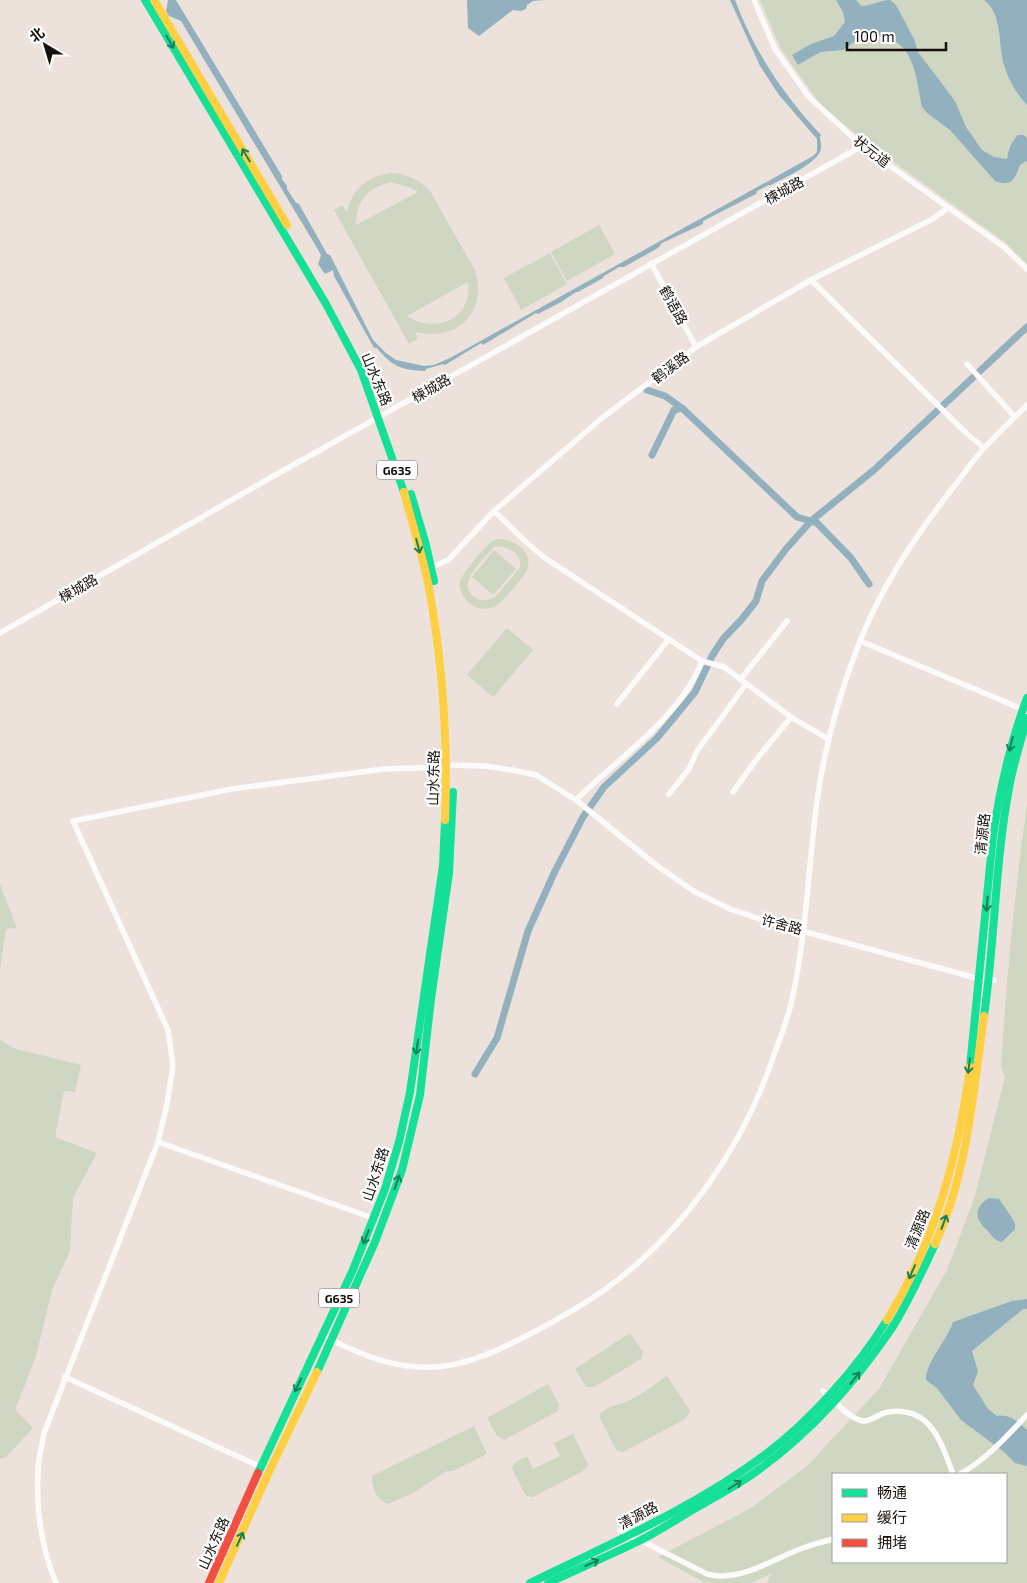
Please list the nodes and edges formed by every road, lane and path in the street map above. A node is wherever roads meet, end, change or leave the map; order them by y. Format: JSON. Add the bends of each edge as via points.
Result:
{"nodes":[{"id":1,"x":145,"y":0,"type":"edge"},
{"id":2,"x":154,"y":0,"type":"edge"},
{"id":3,"x":754,"y":0,"type":"edge"},
{"id":4,"x":862,"y":146,"type":"junction"},
{"id":5,"x":948,"y":208,"type":"junction"},
{"id":6,"x":651,"y":264,"type":"junction"},
{"id":7,"x":1027,"y":269,"type":"edge"},
{"id":8,"x":811,"y":280,"type":"junction"},
{"id":9,"x":696,"y":347,"type":"junction"},
{"id":10,"x":967,"y":364,"type":"dead end"},
{"id":11,"x":1027,"y":405,"type":"edge"},
{"id":12,"x":382,"y":416,"type":"junction"},
{"id":13,"x":1015,"y":417,"type":"junction"},
{"id":14,"x":984,"y":448,"type":"junction"},
{"id":15,"x":494,"y":511,"type":"junction"},
{"id":16,"x":427,"y":568,"type":"junction"},
{"id":17,"x":787,"y":621,"type":"dead end"},
{"id":18,"x":0,"y":633,"type":"edge"},
{"id":19,"x":669,"y":639,"type":"junction"},
{"id":20,"x":860,"y":641,"type":"junction"},
{"id":21,"x":703,"y":661,"type":"junction"},
{"id":22,"x":743,"y":682,"type":"junction"},
{"id":23,"x":1027,"y":698,"type":"edge"},
{"id":24,"x":617,"y":704,"type":"dead end"},
{"id":25,"x":1024,"y":710,"type":"edge"},
{"id":26,"x":791,"y":718,"type":"junction"},
{"id":27,"x":1027,"y":718,"type":"edge"},
{"id":28,"x":828,"y":739,"type":"junction"},
{"id":29,"x":450,"y":766,"type":"junction"},
{"id":30,"x":733,"y":792,"type":"dead end"},
{"id":31,"x":669,"y":794,"type":"dead end"},
{"id":32,"x":578,"y":802,"type":"junction"},
{"id":33,"x":803,"y":930,"type":"junction"},
{"id":34,"x":980,"y":979,"type":"junction"},
{"id":35,"x":991,"y":980,"type":"junction"},
{"id":36,"x":158,"y":1142,"type":"junction"},
{"id":37,"x":373,"y":1218,"type":"junction"},
{"id":38,"x":322,"y":1335,"type":"junction"},
{"id":39,"x":332,"y":1341,"type":"junction"},
{"id":40,"x":65,"y":1378,"type":"junction"},
{"id":41,"x":829,"y":1396,"type":"junction"},
{"id":42,"x":1027,"y":1415,"type":"edge"},
{"id":43,"x":261,"y":1467,"type":"junction"},
{"id":44,"x":954,"y":1473,"type":"edge"},
{"id":45,"x":962,"y":1473,"type":"edge"},
{"id":46,"x":620,"y":1530,"type":"dead end"},
{"id":47,"x":628,"y":1534,"type":"junction"},
{"id":48,"x":832,"y":1539,"type":"edge"},
{"id":49,"x":639,"y":1541,"type":"junction"},
{"id":50,"x":56,"y":1583,"type":"edge"},
{"id":51,"x":209,"y":1583,"type":"edge"},
{"id":52,"x":220,"y":1583,"type":"edge"},
{"id":53,"x":530,"y":1583,"type":"edge"},
{"id":54,"x":548,"y":1583,"type":"edge"}],
"edges":[{"from":1,"to":12,"type":"main road","name":"山水东路","number":"G635","one_way":true,"via":[[326,304]]},
{"from":12,"to":2,"type":"main road","name":"山水东路","number":"G635","one_way":true,"via":[[367,371],[337,311]]},
{"from":3,"to":4,"type":"street","name":"状元道","via":[[775,49],[788,68],[809,96]]},
{"from":4,"to":5,"type":"street","name":"状元道"},
{"from":4,"to":6,"type":"street","name":"楝城路"},
{"from":5,"to":7,"type":"street","name":"状元道","via":[[1004,247]]},
{"from":5,"to":8,"type":"street","name":"鹤溪路","via":[[931,220]]},
{"from":6,"to":9,"type":"street","name":"鹤语路"},
{"from":6,"to":12,"type":"street","name":"楝城路"},
{"from":8,"to":9,"type":"street","name":"鹤溪路"},
{"from":8,"to":14,"type":"street"},
{"from":9,"to":15,"type":"street","name":"鹤溪路","via":[[602,418]]},
{"from":10,"to":13,"type":"street"},
{"from":11,"to":13,"type":"street"},
{"from":12,"to":16,"type":"main road","name":"山水东路","number":"G635"},
{"from":12,"to":18,"type":"street","name":"楝城路"},
{"from":13,"to":14,"type":"street"},
{"from":14,"to":20,"type":"street","via":[[899,563]]},
{"from":15,"to":16,"type":"street","name":"鹤溪路","via":[[448,560]]},
{"from":15,"to":19,"type":"street","via":[[546,558]]},
{"from":16,"to":29,"type":"main road","name":"山水东路","number":"G635"},
{"from":17,"to":22,"type":"street"},
{"from":19,"to":21,"type":"street"},
{"from":19,"to":24,"type":"street"},
{"from":20,"to":25,"type":"street"},
{"from":20,"to":28,"type":"street"},
{"from":21,"to":22,"type":"street","via":[[722,666]]},
{"from":21,"to":32,"type":"street","via":[[697,676],[672,709],[598,778]]},
{"from":22,"to":26,"type":"street"},
{"from":22,"to":31,"type":"street"},
{"from":23,"to":25,"type":"main road","name":"清源路"},
{"from":25,"to":34,"type":"main road","name":"清源路","one_way":true,"via":[[1013,737],[995,820]]},
{"from":26,"to":28,"type":"street"},
{"from":26,"to":30,"type":"street"},
{"from":27,"to":35,"type":"main road","name":"清源路","via":[[1003,826]]},
{"from":28,"to":33,"type":"street","via":[[818,794]]},
{"from":29,"to":32,"type":"street","name":"许舍路","via":[[485,766],[536,776]]},
{"from":29,"to":36,"type":"street","name":"许舍路","via":[[384,769],[232,789],[73,821],[168,1030],[173,1066]]},
{"from":29,"to":37,"type":"main road","name":"山水东路","number":"G635","one_way":true,"via":[[442,865],[410,1092],[399,1142]]},
{"from":39,"to":29,"type":"main road","name":"山水东路","number":"G635","one_way":true,"via":[[394,1193],[420,1095],[449,873]]},
{"from":32,"to":33,"type":"street","name":"许舍路","via":[[695,892],[730,909]]},
{"from":33,"to":34,"type":"street","name":"许舍路"},
{"from":33,"to":39,"type":"street","via":[[791,1006],[764,1085],[727,1158],[690,1209],[650,1251],[609,1286],[560,1318],[475,1360],[439,1369],[404,1367]]},
{"from":34,"to":35,"type":"street","name":"许舍路"},
{"from":34,"to":41,"type":"main road","name":"清源路","one_way":true,"via":[[963,1115],[944,1196],[910,1277],[889,1317]]},
{"from":41,"to":35,"type":"main road","name":"清源路","one_way":true,"via":[[873,1355],[916,1286],[943,1226],[962,1164]]},
{"from":36,"to":37,"type":"street"},
{"from":36,"to":40,"type":"street"},
{"from":37,"to":38,"type":"main road","name":"山水东路","number":"G635","one_way":true},
{"from":38,"to":39,"type":"street"},
{"from":38,"to":43,"type":"main road","name":"山水东路","number":"G635","one_way":true},
{"from":52,"to":39,"type":"main road","name":"山水东路","number":"G635","one_way":true,"via":[[300,1404]]},
{"from":40,"to":43,"type":"street"},
{"from":40,"to":50,"type":"street","via":[[44,1433],[38,1471],[39,1514]]},
{"from":41,"to":44,"type":"street","via":[[861,1421],[866,1422],[885,1412],[899,1411],[925,1420],[942,1442]]},
{"from":41,"to":47,"type":"main road","name":"清源路","via":[[768,1452],[739,1473]]},
{"from":49,"to":41,"type":"main road","name":"清源路","one_way":true,"via":[[760,1469],[788,1447]]},
{"from":42,"to":45,"type":"street","via":[[993,1449]]},
{"from":43,"to":51,"type":"main road","name":"山水东路","number":"G635"},
{"from":46,"to":47,"type":"street"},
{"from":47,"to":49,"type":"street"},
{"from":47,"to":53,"type":"main road","name":"清源路"},
{"from":48,"to":49,"type":"street","via":[[736,1575],[718,1577]]},
{"from":54,"to":49,"type":"main road","name":"清源路","one_way":true}]}
